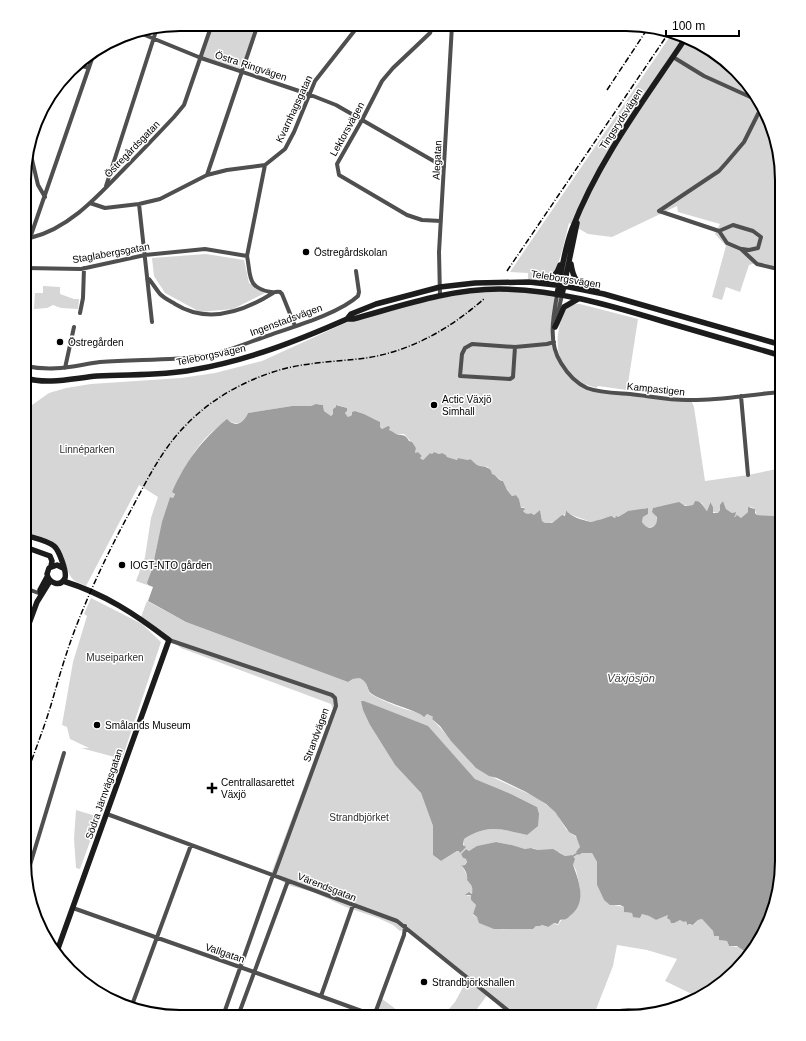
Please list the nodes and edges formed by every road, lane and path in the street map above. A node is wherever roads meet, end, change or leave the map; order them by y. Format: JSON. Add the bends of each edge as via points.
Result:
{"nodes":[{"id":1,"x":210,"y":31,"type":"edge"},
{"id":2,"x":256,"y":31,"type":"edge"},
{"id":3,"x":353,"y":31,"type":"edge"},
{"id":4,"x":431,"y":31,"type":"edge"},
{"id":5,"x":452,"y":31,"type":"edge"},
{"id":6,"x":156,"y":33,"type":"edge"},
{"id":7,"x":146,"y":35,"type":"edge"},
{"id":8,"x":154,"y":38,"type":"junction"},
{"id":9,"x":683,"y":42,"type":"edge"},
{"id":10,"x":673,"y":57,"type":"junction"},
{"id":11,"x":201,"y":58,"type":"junction"},
{"id":12,"x":92,"y":60,"type":"edge"},
{"id":13,"x":84,"y":66,"type":"edge"},
{"id":14,"x":89,"y":68,"type":"junction"},
{"id":15,"x":243,"y":72,"type":"junction"},
{"id":16,"x":308,"y":94,"type":"junction"},
{"id":17,"x":750,"y":97,"type":"edge"},
{"id":18,"x":759,"y":112,"type":"edge"},
{"id":19,"x":362,"y":120,"type":"junction"},
{"id":20,"x":32,"y":160,"type":"edge"},
{"id":21,"x":265,"y":165,"type":"junction"},
{"id":22,"x":444,"y":167,"type":"junction"},
{"id":23,"x":207,"y":176,"type":"junction"},
{"id":24,"x":105,"y":189,"type":"junction"},
{"id":25,"x":45,"y":197,"type":"junction"},
{"id":26,"x":90,"y":203,"type":"junction"},
{"id":27,"x":139,"y":204,"type":"junction"},
{"id":28,"x":578,"y":215,"type":"junction"},
{"id":29,"x":441,"y":220,"type":"junction"},
{"id":30,"x":719,"y":231,"type":"junction"},
{"id":31,"x":31,"y":235,"type":"edge"},
{"id":32,"x":31,"y":238,"type":"edge"},
{"id":33,"x":741,"y":249,"type":"junction"},
{"id":34,"x":566,"y":252,"type":"junction"},
{"id":35,"x":144,"y":254,"type":"junction"},
{"id":36,"x":247,"y":256,"type":"junction"},
{"id":37,"x":570,"y":259,"type":"junction"},
{"id":38,"x":31,"y":268,"type":"edge"},
{"id":39,"x":84,"y":268,"type":"junction"},
{"id":40,"x":775,"y":268,"type":"edge"},
{"id":41,"x":356,"y":271,"type":"dead end"},
{"id":42,"x":147,"y":279,"type":"junction"},
{"id":43,"x":541,"y":283,"type":"junction"},
{"id":44,"x":561,"y":285,"type":"junction"},
{"id":45,"x":440,"y":287,"type":"junction"},
{"id":46,"x":272,"y":292,"type":"junction"},
{"id":47,"x":604,"y":294,"type":"junction"},
{"id":48,"x":559,"y":295,"type":"junction"},
{"id":49,"x":440,"y":296,"type":"junction"},
{"id":50,"x":578,"y":299,"type":"junction"},
{"id":51,"x":80,"y":313,"type":"dead end"},
{"id":52,"x":347,"y":319,"type":"junction"},
{"id":53,"x":152,"y":322,"type":"dead end"},
{"id":54,"x":295,"y":326,"type":"junction"},
{"id":55,"x":74,"y":327,"type":"dead end"},
{"id":56,"x":554,"y":330,"type":"junction"},
{"id":57,"x":554,"y":342,"type":"junction"},
{"id":58,"x":775,"y":343,"type":"edge"},
{"id":59,"x":515,"y":346,"type":"junction"},
{"id":60,"x":775,"y":354,"type":"edge"},
{"id":61,"x":31,"y":367,"type":"edge"},
{"id":62,"x":65,"y":368,"type":"junction"},
{"id":63,"x":31,"y":379,"type":"edge"},
{"id":64,"x":775,"y":393,"type":"edge"},
{"id":65,"x":741,"y":396,"type":"junction"},
{"id":66,"x":748,"y":475,"type":"dead end"},
{"id":67,"x":31,"y":537,"type":"edge"},
{"id":68,"x":31,"y":549,"type":"edge"},
{"id":69,"x":52,"y":566,"type":"junction"},
{"id":70,"x":63,"y":568,"type":"junction"},
{"id":71,"x":49,"y":579,"type":"junction"},
{"id":72,"x":63,"y":581,"type":"junction"},
{"id":73,"x":31,"y":590,"type":"edge"},
{"id":74,"x":41,"y":594,"type":"junction"},
{"id":75,"x":31,"y":618,"type":"edge"},
{"id":76,"x":169,"y":640,"type":"junction"},
{"id":77,"x":64,"y":753,"type":"dead end"},
{"id":78,"x":107,"y":814,"type":"junction"},
{"id":79,"x":191,"y":845,"type":"junction"},
{"id":80,"x":31,"y":863,"type":"edge"},
{"id":81,"x":273,"y":875,"type":"junction"},
{"id":82,"x":288,"y":881,"type":"junction"},
{"id":83,"x":354,"y":906,"type":"junction"},
{"id":84,"x":73,"y":908,"type":"junction"},
{"id":85,"x":405,"y":926,"type":"junction"},
{"id":86,"x":157,"y":937,"type":"junction"},
{"id":87,"x":58,"y":947,"type":"edge"},
{"id":88,"x":241,"y":967,"type":"junction"},
{"id":89,"x":254,"y":972,"type":"junction"},
{"id":90,"x":321,"y":996,"type":"junction"},
{"id":91,"x":133,"y":1002,"type":"edge"},
{"id":92,"x":225,"y":1010,"type":"edge"},
{"id":93,"x":240,"y":1010,"type":"edge"},
{"id":94,"x":359,"y":1010,"type":"edge"},
{"id":95,"x":376,"y":1010,"type":"edge"},
{"id":96,"x":507,"y":1010,"type":"edge"}],
"edges":[{"from":1,"to":11,"type":"street","name":"Östregårdsgatan"},
{"from":2,"to":15,"type":"street"},
{"from":3,"to":16,"type":"street","name":"Kvarnhagsgatan","via":[[322,69]]},
{"from":4,"to":19,"type":"street","name":"Lektorsvägen","via":[[382,81]]},
{"from":5,"to":22,"type":"street","name":"Alegatan"},
{"from":6,"to":8,"type":"street"},
{"from":7,"to":8,"type":"street","name":"Östra Ringvägen"},
{"from":8,"to":11,"type":"street","name":"Östra Ringvägen"},
{"from":8,"to":24,"type":"street"},
{"from":9,"to":10,"type":"main road","name":"Tingsrydsvägen"},
{"from":10,"to":17,"type":"street","via":[[704,76]]},
{"from":10,"to":28,"type":"main road","name":"Tingsrydsvägen","via":[[605,160]]},
{"from":11,"to":15,"type":"street","name":"Östra Ringvägen"},
{"from":11,"to":24,"type":"street","name":"Östregårdsgatan","via":[[184,105]]},
{"from":12,"to":14,"type":"street"},
{"from":13,"to":14,"type":"street"},
{"from":14,"to":25,"type":"street"},
{"from":15,"to":16,"type":"street","name":"Östra Ringvägen"},
{"from":15,"to":23,"type":"street"},
{"from":16,"to":19,"type":"street","name":"Östra Ringvägen","via":[[336,105]]},
{"from":16,"to":21,"type":"street","name":"Kvarnhagsgatan","via":[[294,132],[285,148]]},
{"from":18,"to":30,"type":"street","via":[[744,142],[719,171],[659,211]]},
{"from":19,"to":22,"type":"street","name":"Östra Ringvägen"},
{"from":19,"to":29,"type":"street","name":"Lektorsvägen","via":[[337,164],[339,175],[408,215],[422,220]]},
{"from":20,"to":25,"type":"street","via":[[38,185]]},
{"from":21,"to":23,"type":"street","via":[[227,170]]},
{"from":21,"to":36,"type":"street"},
{"from":22,"to":29,"type":"street","name":"Alegatan"},
{"from":23,"to":27,"type":"street","via":[[160,199]]},
{"from":24,"to":26,"type":"street","name":"Östregårdsgatan"},
{"from":25,"to":31,"type":"street"},
{"from":26,"to":27,"type":"street","via":[[105,208]]},
{"from":26,"to":32,"type":"street","name":"Östregårdsgatan","via":[[53,230]]},
{"from":27,"to":35,"type":"street"},
{"from":28,"to":34,"type":"main road","name":"Tingsrydsvägen"},
{"from":28,"to":37,"type":"main road","name":"Tingsrydsvägen"},
{"from":29,"to":45,"type":"street","name":"Alegatan"},
{"from":30,"to":33,"type":"street","via":[[727,243]]},
{"from":30,"to":33,"type":"street","via":[[733,226],[753,231],[761,237],[758,248]]},
{"from":33,"to":40,"type":"street","via":[[757,264]]},
{"from":34,"to":43,"type":"main road","via":[[555,275]]},
{"from":34,"to":44,"type":"main road","name":"Tingsrydsvägen"},
{"from":35,"to":36,"type":"street","name":"Staglabergsgatan","via":[[205,249]]},
{"from":35,"to":39,"type":"street","name":"Staglabergsgatan"},
{"from":35,"to":42,"type":"street"},
{"from":36,"to":46,"type":"street","via":[[252,282],[261,289]]},
{"from":37,"to":44,"type":"main road","name":"Tingsrydsvägen"},
{"from":37,"to":47,"type":"main road","via":[[577,282]]},
{"from":38,"to":39,"type":"street","name":"Staglabergsgatan"},
{"from":39,"to":51,"type":"street"},
{"from":41,"to":54,"type":"street","name":"Ingenstadsvägen","via":[[358,296],[332,312]]},
{"from":42,"to":46,"type":"street","via":[[165,298],[198,314],[218,315],[247,307]]},
{"from":42,"to":53,"type":"street"},
{"from":43,"to":44,"type":"main road","name":"Teleborgsvägen"},
{"from":43,"to":45,"type":"main road","name":"Teleborgsvägen","via":[[492,282]]},
{"from":44,"to":47,"type":"main road","name":"Teleborgsvägen"},
{"from":44,"to":48,"type":"main road","name":"Tingsrydsvägen"},
{"from":45,"to":49,"type":"street","name":"Alegatan"},
{"from":45,"to":52,"type":"main road","name":"Teleborgsvägen","via":[[376,304],[351,314]]},
{"from":46,"to":54,"type":"street","via":[[280,292],[284,296]]},
{"from":47,"to":58,"type":"main road","name":"Teleborgsvägen"},
{"from":48,"to":49,"type":"main road","name":"Teleborgsvägen","via":[[498,289]]},
{"from":48,"to":50,"type":"main road","name":"Teleborgsvägen"},
{"from":48,"to":56,"type":"street","name":"Kampastigen"},
{"from":49,"to":52,"type":"main road","name":"Teleborgsvägen","via":[[354,320]]},
{"from":50,"to":56,"type":"main road","via":[[564,307]]},
{"from":50,"to":60,"type":"main road","name":"Teleborgsvägen","via":[[612,306]]},
{"from":52,"to":63,"type":"main road","name":"Teleborgsvägen","via":[[261,354],[191,371],[50,381]]},
{"from":54,"to":62,"type":"street","name":"Ingenstadsvägen","via":[[204,356],[99,362]]},
{"from":55,"to":62,"type":"street"},
{"from":56,"to":57,"type":"street","name":"Kampastigen"},
{"from":57,"to":59,"type":"street"},
{"from":57,"to":65,"type":"street","name":"Kampastigen","via":[[566,371],[579,384],[595,390],[688,400]]},
{"from":59,"to":59,"type":"street","via":[[513,377],[510,379],[460,376],[462,354],[465,348],[472,344]]},
{"from":61,"to":62,"type":"street","name":"Ingenstadsvägen","via":[[51,370]]},
{"from":64,"to":65,"type":"street","name":"Kampastigen"},
{"from":65,"to":66,"type":"street"},
{"from":67,"to":70,"type":"main road","via":[[55,547]]},
{"from":68,"to":69,"type":"main road","via":[[50,556]]},
{"from":69,"to":70,"type":"main road"},
{"from":69,"to":71,"type":"main road","via":[[47,572]]},
{"from":70,"to":72,"type":"main road","via":[[66,574]]},
{"from":71,"to":72,"type":"main road","via":[[57,584]]},
{"from":71,"to":74,"type":"main road","via":[[40,590]]},
{"from":72,"to":76,"type":"main road","via":[[106,598],[138,616]]},
{"from":73,"to":74,"type":"street"},
{"from":74,"to":75,"type":"main road"},
{"from":76,"to":78,"type":"main road","name":"Södra Järnvägsgatan"},
{"from":76,"to":81,"type":"street","name":"Strandvägen","via":[[335,698],[336,706]]},
{"from":77,"to":80,"type":"street"},
{"from":78,"to":79,"type":"street","name":"Värendsgatan"},
{"from":78,"to":84,"type":"main road","name":"Södra Järnvägsgatan"},
{"from":79,"to":81,"type":"street","name":"Värendsgatan"},
{"from":79,"to":86,"type":"street"},
{"from":81,"to":82,"type":"street","name":"Värendsgatan"},
{"from":81,"to":88,"type":"street"},
{"from":82,"to":83,"type":"street","name":"Värendsgatan"},
{"from":82,"to":89,"type":"street"},
{"from":83,"to":85,"type":"street","name":"Värendsgatan"},
{"from":83,"to":90,"type":"street"},
{"from":84,"to":86,"type":"street","name":"Vallgatan"},
{"from":84,"to":87,"type":"main road","name":"Södra Järnvägsgatan"},
{"from":85,"to":95,"type":"street"},
{"from":85,"to":96,"type":"street","name":"Värendsgatan"},
{"from":86,"to":88,"type":"street","name":"Vallgatan"},
{"from":86,"to":91,"type":"street"},
{"from":88,"to":89,"type":"street","name":"Vallgatan"},
{"from":88,"to":92,"type":"street"},
{"from":89,"to":90,"type":"street","name":"Vallgatan"},
{"from":89,"to":93,"type":"street"},
{"from":90,"to":94,"type":"street","name":"Vallgatan"}]}
